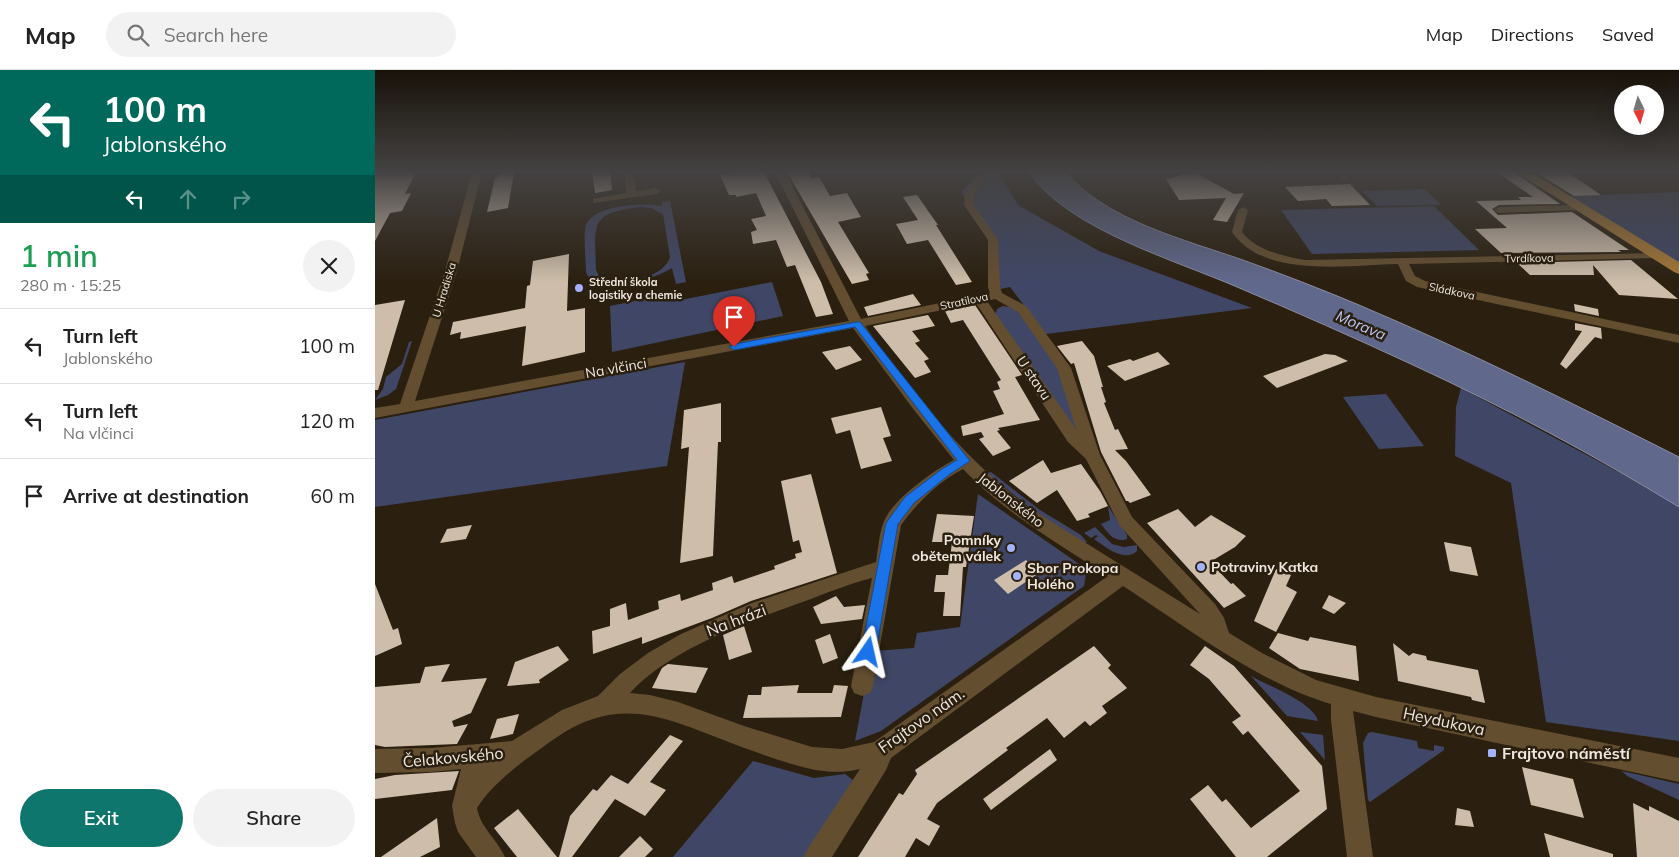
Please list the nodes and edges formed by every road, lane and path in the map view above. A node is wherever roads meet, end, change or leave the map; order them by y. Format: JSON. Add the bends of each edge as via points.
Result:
{"nodes":[{"id":1,"x":467,"y":209,"type":"edge"},
{"id":2,"x":799,"y":209,"type":"edge"},
{"id":3,"x":972,"y":209,"type":"edge"},
{"id":4,"x":1549,"y":209,"type":"edge"},
{"id":5,"x":1578,"y":209,"type":"edge"},
{"id":6,"x":1243,"y":210,"type":"dead end"},
{"id":7,"x":1499,"y":210,"type":"dead end"},
{"id":8,"x":1656,"y":256,"type":"junction"},
{"id":9,"x":1401,"y":261,"type":"junction"},
{"id":10,"x":1679,"y":269,"type":"edge"},
{"id":11,"x":997,"y":295,"type":"junction"},
{"id":12,"x":979,"y":298,"type":"junction"},
{"id":13,"x":857,"y":324,"type":"junction"},
{"id":14,"x":1679,"y":339,"type":"edge"},
{"id":15,"x":406,"y":407,"type":"junction"},
{"id":16,"x":375,"y":413,"type":"edge"},
{"id":17,"x":1092,"y":456,"type":"junction"},
{"id":18,"x":965,"y":461,"type":"junction"},
{"id":19,"x":885,"y":567,"type":"junction"},
{"id":20,"x":1122,"y":576,"type":"junction"},
{"id":21,"x":1221,"y":638,"type":"junction"},
{"id":22,"x":862,"y":686,"type":"dead end"},
{"id":23,"x":1342,"y":698,"type":"junction"},
{"id":24,"x":605,"y":705,"type":"junction"},
{"id":25,"x":881,"y":751,"type":"junction"},
{"id":26,"x":516,"y":752,"type":"junction"},
{"id":27,"x":477,"y":755,"type":"junction"},
{"id":28,"x":375,"y":762,"type":"edge"},
{"id":29,"x":1679,"y":770,"type":"edge"},
{"id":30,"x":467,"y":798,"type":"junction"},
{"id":31,"x":492,"y":857,"type":"edge"},
{"id":32,"x":817,"y":857,"type":"edge"},
{"id":33,"x":1360,"y":857,"type":"edge"}],
"edges":[{"from":1,"to":15,"type":"street","name":"U Hradiska","via":[[451,271]]},
{"from":2,"to":13,"type":"street","name":"Jablonského"},
{"from":3,"to":11,"type":"street","name":"Stratilova","via":[[993,240]]},
{"from":4,"to":7,"type":"street"},
{"from":5,"to":8,"type":"main road"},
{"from":6,"to":9,"type":"street","via":[[1237,226],[1239,236],[1254,248],[1281,258],[1305,263]]},
{"from":8,"to":9,"type":"street","name":"Tvrdíkova"},
{"from":8,"to":10,"type":"main road"},
{"from":9,"to":14,"type":"street","name":"Sládkova","via":[[1410,278],[1421,284]]},
{"from":11,"to":12,"type":"street","name":"Stratilova"},
{"from":11,"to":17,"type":"street","name":"U stavu","via":[[1022,309],[1064,368]]},
{"from":12,"to":13,"type":"street","name":"Stratilova"},
{"from":12,"to":17,"type":"street","name":"U stavu","via":[[1074,438]]},
{"from":13,"to":15,"type":"street","name":"Na vlčinci"},
{"from":13,"to":18,"type":"street","name":"Jablonského"},
{"from":15,"to":16,"type":"street","name":"Na vlčinci"},
{"from":17,"to":21,"type":"street","name":"U stavu","via":[[1130,526],[1208,610]]},
{"from":18,"to":19,"type":"street","via":[[923,488],[899,512],[892,523]]},
{"from":18,"to":20,"type":"street","name":"Jablonského","via":[[1011,504]]},
{"from":19,"to":22,"type":"street"},
{"from":19,"to":24,"type":"street","name":"Na hrázi","via":[[861,573],[701,634],[674,648],[626,682]]},
{"from":20,"to":21,"type":"street","name":"Heydukova"},
{"from":20,"to":25,"type":"street","name":"Frajtovo nám."},
{"from":21,"to":23,"type":"street","name":"Heydukova","via":[[1287,677]]},
{"from":23,"to":29,"type":"street","name":"Heydukova","via":[[1375,708]]},
{"from":23,"to":33,"type":"street"},
{"from":24,"to":25,"type":"street","name":"Frajtovo nám.","via":[[637,703],[662,706],[751,740],[828,761],[851,760]]},
{"from":24,"to":26,"type":"street","via":[[556,725]]},
{"from":25,"to":32,"type":"street","via":[[878,762]]},
{"from":26,"to":27,"type":"street","name":"Čelakovského"},
{"from":26,"to":30,"type":"street","name":"Čelakovského"},
{"from":27,"to":28,"type":"street","name":"Čelakovského"},
{"from":27,"to":30,"type":"street","via":[[468,782]]},
{"from":30,"to":31,"type":"street","via":[[465,819]]}]}
